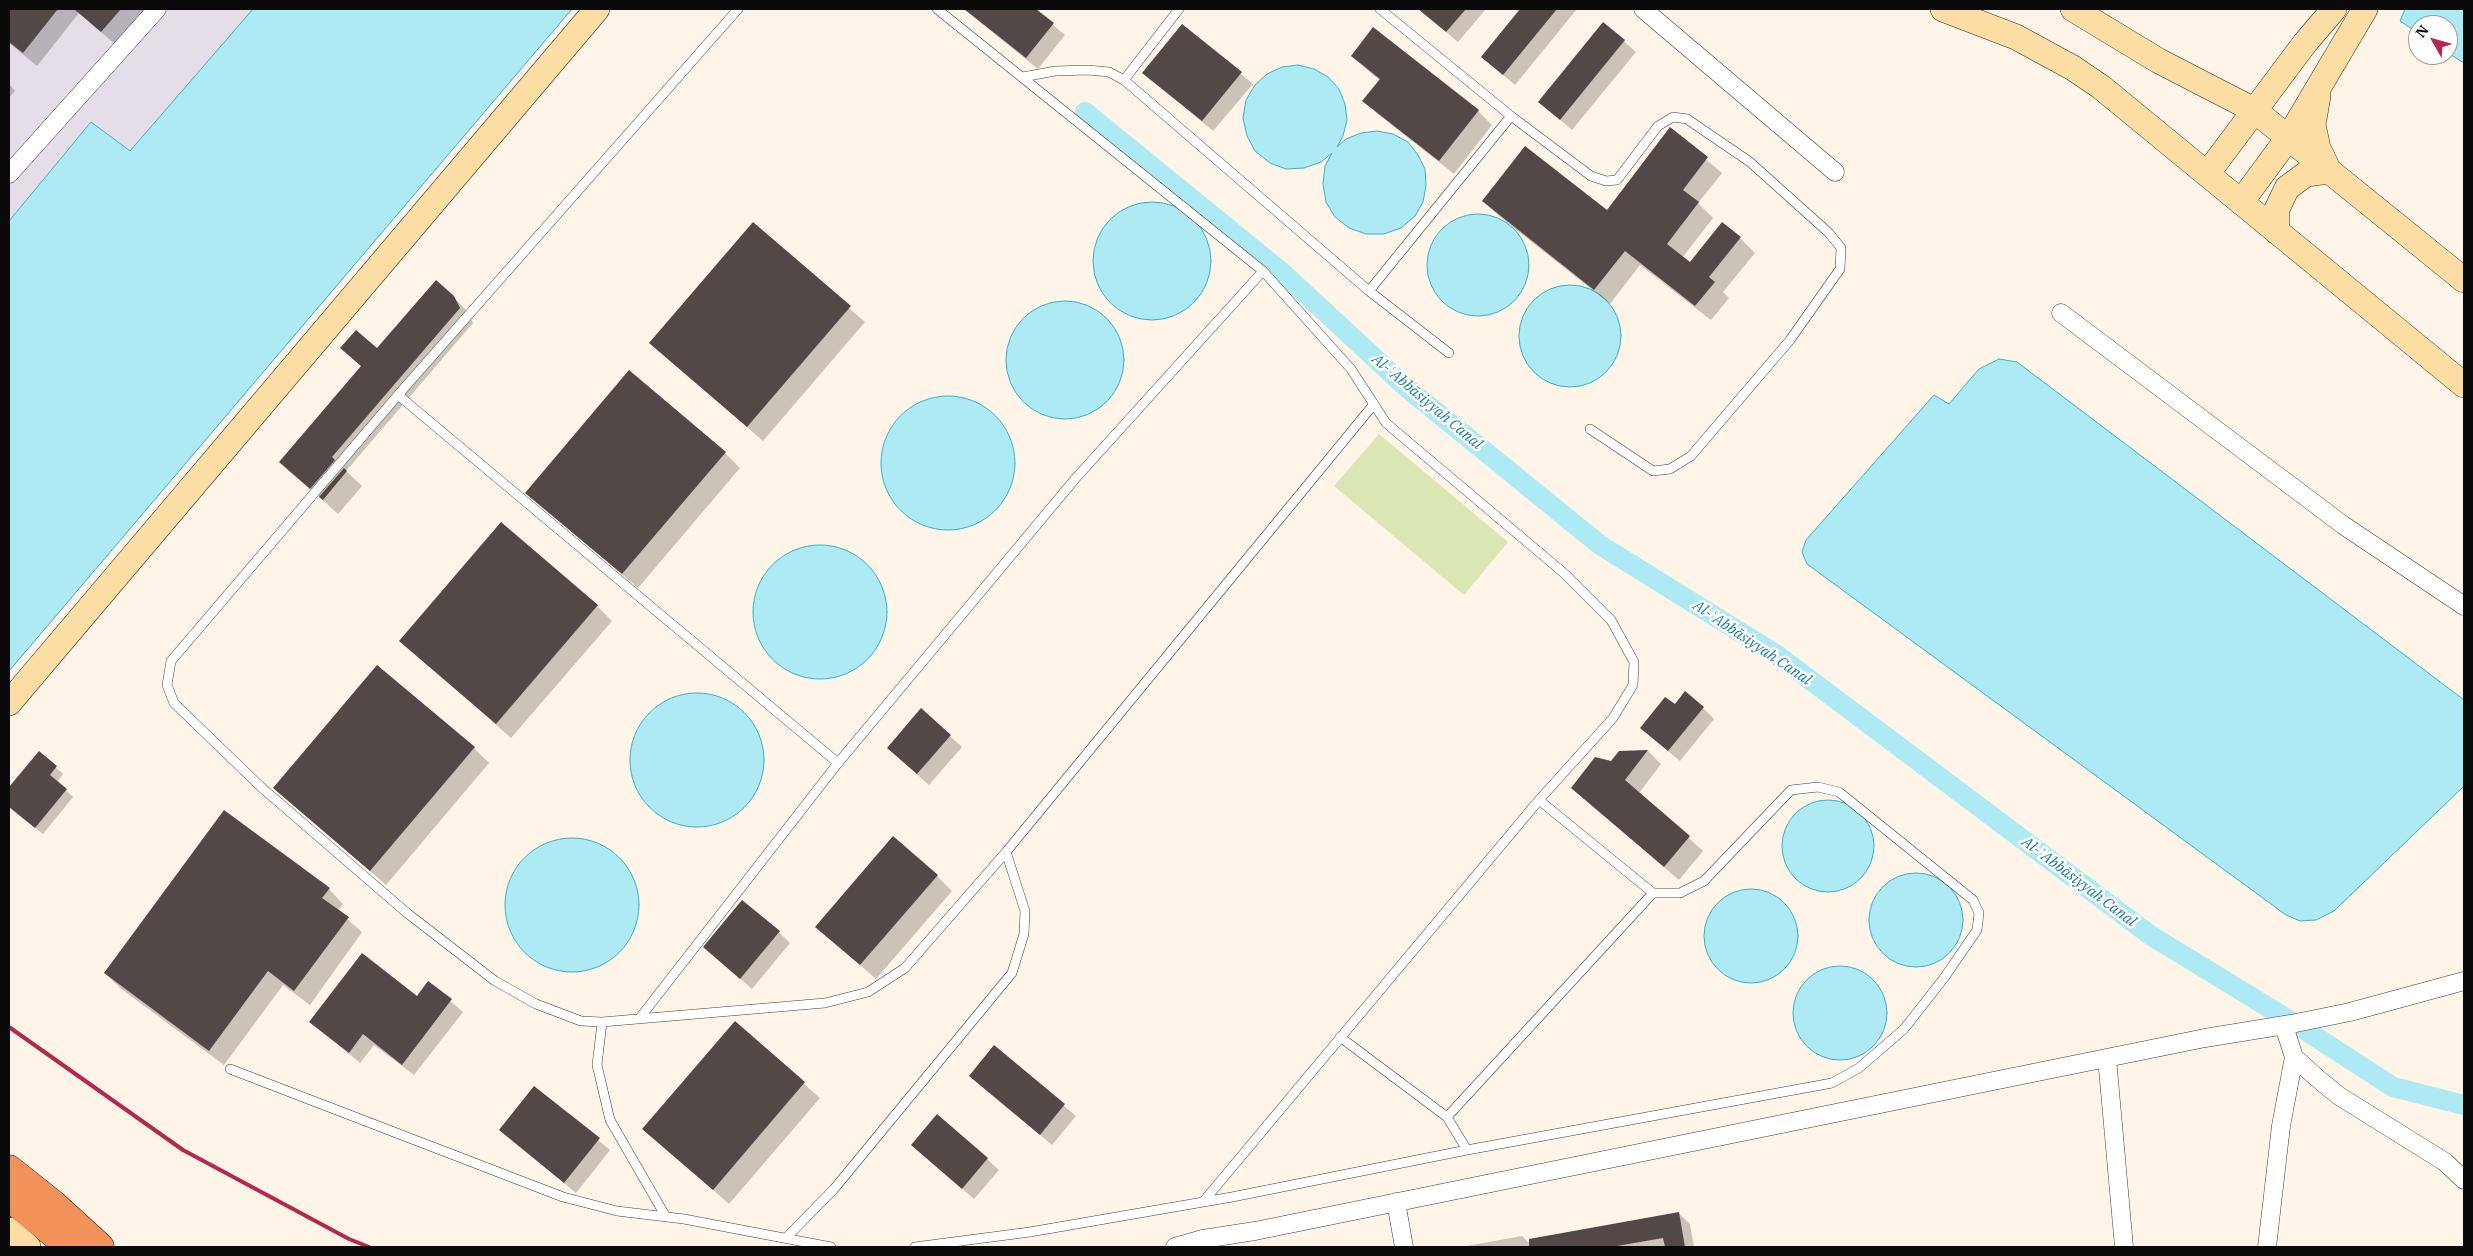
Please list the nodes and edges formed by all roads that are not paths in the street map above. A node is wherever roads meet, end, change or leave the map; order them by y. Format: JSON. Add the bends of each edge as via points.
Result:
{"nodes":[{"id":1,"x":157,"y":9,"type":"edge"},
{"id":2,"x":597,"y":9,"type":"edge"},
{"id":3,"x":738,"y":9,"type":"edge"},
{"id":4,"x":937,"y":9,"type":"edge"},
{"id":5,"x":1179,"y":9,"type":"edge"},
{"id":6,"x":1380,"y":9,"type":"edge"},
{"id":7,"x":1643,"y":9,"type":"edge"},
{"id":8,"x":1943,"y":9,"type":"edge"},
{"id":9,"x":2073,"y":9,"type":"edge"},
{"id":10,"x":2334,"y":9,"type":"edge"},
{"id":11,"x":2366,"y":9,"type":"edge"},
{"id":12,"x":1023,"y":77,"type":"junction"},
{"id":13,"x":1124,"y":80,"type":"junction"},
{"id":14,"x":2324,"y":80,"type":"junction"},
{"id":15,"x":2254,"y":110,"type":"junction"},
{"id":16,"x":1511,"y":116,"type":"junction"},
{"id":17,"x":2288,"y":137,"type":"junction"},
{"id":18,"x":2329,"y":170,"type":"junction"},
{"id":19,"x":1835,"y":172,"type":"dead end"},
{"id":20,"x":9,"y":174,"type":"edge"},
{"id":21,"x":2206,"y":174,"type":"junction"},
{"id":22,"x":2241,"y":202,"type":"junction"},
{"id":23,"x":2277,"y":232,"type":"junction"},
{"id":24,"x":1263,"y":272,"type":"junction"},
{"id":25,"x":2464,"y":280,"type":"edge"},
{"id":26,"x":1369,"y":291,"type":"junction"},
{"id":27,"x":2061,"y":313,"type":"dead end"},
{"id":28,"x":1450,"y":353,"type":"dead end"},
{"id":29,"x":2464,"y":385,"type":"edge"},
{"id":30,"x":398,"y":395,"type":"junction"},
{"id":31,"x":1374,"y":404,"type":"junction"},
{"id":32,"x":1590,"y":429,"type":"dead end"},
{"id":33,"x":2464,"y":606,"type":"edge"},
{"id":34,"x":9,"y":703,"type":"edge"},
{"id":35,"x":838,"y":763,"type":"junction"},
{"id":36,"x":1539,"y":800,"type":"junction"},
{"id":37,"x":1006,"y":852,"type":"junction"},
{"id":38,"x":1653,"y":893,"type":"junction"},
{"id":39,"x":2464,"y":981,"type":"edge"},
{"id":40,"x":639,"y":1019,"type":"junction"},
{"id":41,"x":602,"y":1022,"type":"junction"},
{"id":42,"x":2287,"y":1025,"type":"junction"},
{"id":43,"x":1340,"y":1037,"type":"junction"},
{"id":44,"x":2294,"y":1057,"type":"junction"},
{"id":45,"x":2107,"y":1058,"type":"junction"},
{"id":46,"x":230,"y":1069,"type":"dead end"},
{"id":47,"x":1448,"y":1117,"type":"junction"},
{"id":48,"x":1467,"y":1150,"type":"junction"},
{"id":49,"x":9,"y":1168,"type":"edge"},
{"id":50,"x":2464,"y":1180,"type":"edge"},
{"id":51,"x":9,"y":1197,"type":"edge"},
{"id":52,"x":1203,"y":1202,"type":"junction"},
{"id":53,"x":1396,"y":1202,"type":"junction"},
{"id":54,"x":666,"y":1217,"type":"junction"},
{"id":55,"x":9,"y":1230,"type":"edge"},
{"id":56,"x":786,"y":1238,"type":"junction"},
{"id":57,"x":28,"y":1247,"type":"edge"},
{"id":58,"x":70,"y":1247,"type":"edge"},
{"id":59,"x":100,"y":1247,"type":"edge"},
{"id":60,"x":831,"y":1247,"type":"edge"},
{"id":61,"x":915,"y":1247,"type":"edge"},
{"id":62,"x":1175,"y":1247,"type":"edge"},
{"id":63,"x":1404,"y":1247,"type":"edge"},
{"id":64,"x":2124,"y":1247,"type":"edge"},
{"id":65,"x":2267,"y":1247,"type":"edge"}],
"edges":[{"from":1,"to":20,"type":"street"},
{"from":2,"to":34,"type":"main road"},
{"from":3,"to":30,"type":"lane"},
{"from":4,"to":12,"type":"lane"},
{"from":5,"to":13,"type":"lane"},
{"from":6,"to":16,"type":"lane"},
{"from":7,"to":19,"type":"street"},
{"from":8,"to":21,"type":"main road","via":[[2016,37],[2073,68],[2134,112]]},
{"from":9,"to":15,"type":"main road","via":[[2158,61]]},
{"from":10,"to":15,"type":"main road"},
{"from":11,"to":14,"type":"main road"},
{"from":12,"to":13,"type":"lane","via":[[1055,71],[1088,70],[1109,72]]},
{"from":12,"to":24,"type":"lane"},
{"from":13,"to":26,"type":"lane"},
{"from":14,"to":17,"type":"main road"},
{"from":14,"to":18,"type":"main road","via":[[2316,102],[2313,125],[2318,148]]},
{"from":15,"to":17,"type":"main road"},
{"from":15,"to":21,"type":"main road"},
{"from":16,"to":26,"type":"lane"},
{"from":16,"to":32,"type":"lane","via":[[1590,176],[1606,181],[1616,180],[1658,126],[1673,117],[1687,119],[1750,162],[1829,233],[1841,248],[1840,269],[1790,340],[1691,456],[1670,469],[1653,471]]},
{"from":17,"to":18,"type":"main road"},
{"from":17,"to":22,"type":"main road"},
{"from":18,"to":23,"type":"main road","via":[[2306,174],[2288,188],[2277,209]]},
{"from":18,"to":25,"type":"main road"},
{"from":21,"to":22,"type":"main road"},
{"from":22,"to":23,"type":"main road"},
{"from":23,"to":29,"type":"main road"},
{"from":24,"to":31,"type":"lane","via":[[1351,369]]},
{"from":24,"to":35,"type":"lane","via":[[1074,479]]},
{"from":26,"to":28,"type":"lane"},
{"from":27,"to":33,"type":"street","via":[[2343,525]]},
{"from":30,"to":35,"type":"lane"},
{"from":30,"to":41,"type":"lane","via":[[187,641],[172,661],[167,685],[174,703],[260,788],[407,913],[496,981],[536,1004],[581,1021]]},
{"from":31,"to":36,"type":"lane","via":[[1386,423],[1565,574],[1611,620],[1634,662],[1633,684],[1613,718]]},
{"from":31,"to":37,"type":"lane"},
{"from":35,"to":40,"type":"lane"},
{"from":36,"to":38,"type":"lane"},
{"from":36,"to":43,"type":"lane"},
{"from":37,"to":40,"type":"lane","via":[[905,968],[868,992],[825,1003]]},
{"from":37,"to":56,"type":"lane","via":[[1024,911],[1024,934],[1012,973],[834,1189]]},
{"from":38,"to":47,"type":"lane"},
{"from":38,"to":48,"type":"lane","via":[[1680,892],[1704,881],[1791,790],[1818,787],[1839,792],[1973,900],[1979,913],[1977,930],[1904,1029],[1859,1068],[1832,1082]]},
{"from":39,"to":42,"type":"street","via":[[2350,1012]]},
{"from":40,"to":41,"type":"lane"},
{"from":41,"to":54,"type":"lane","via":[[597,1065],[610,1120]]},
{"from":42,"to":44,"type":"street"},
{"from":42,"to":45,"type":"street"},
{"from":43,"to":47,"type":"lane"},
{"from":43,"to":52,"type":"lane"},
{"from":44,"to":50,"type":"street","via":[[2339,1096],[2445,1162]]},
{"from":44,"to":65,"type":"street","via":[[2281,1126]]},
{"from":45,"to":53,"type":"street"},
{"from":45,"to":64,"type":"street"},
{"from":46,"to":54,"type":"lane","via":[[563,1197],[617,1211]]},
{"from":47,"to":48,"type":"lane"},
{"from":48,"to":52,"type":"lane"},
{"from":49,"to":59,"type":"highway"},
{"from":51,"to":58,"type":"highway"},
{"from":52,"to":61,"type":"lane","via":[[1030,1232]]},
{"from":53,"to":62,"type":"street"},
{"from":53,"to":63,"type":"street"},
{"from":54,"to":56,"type":"lane"},
{"from":55,"to":57,"type":"main road"},
{"from":56,"to":60,"type":"lane"}]}
